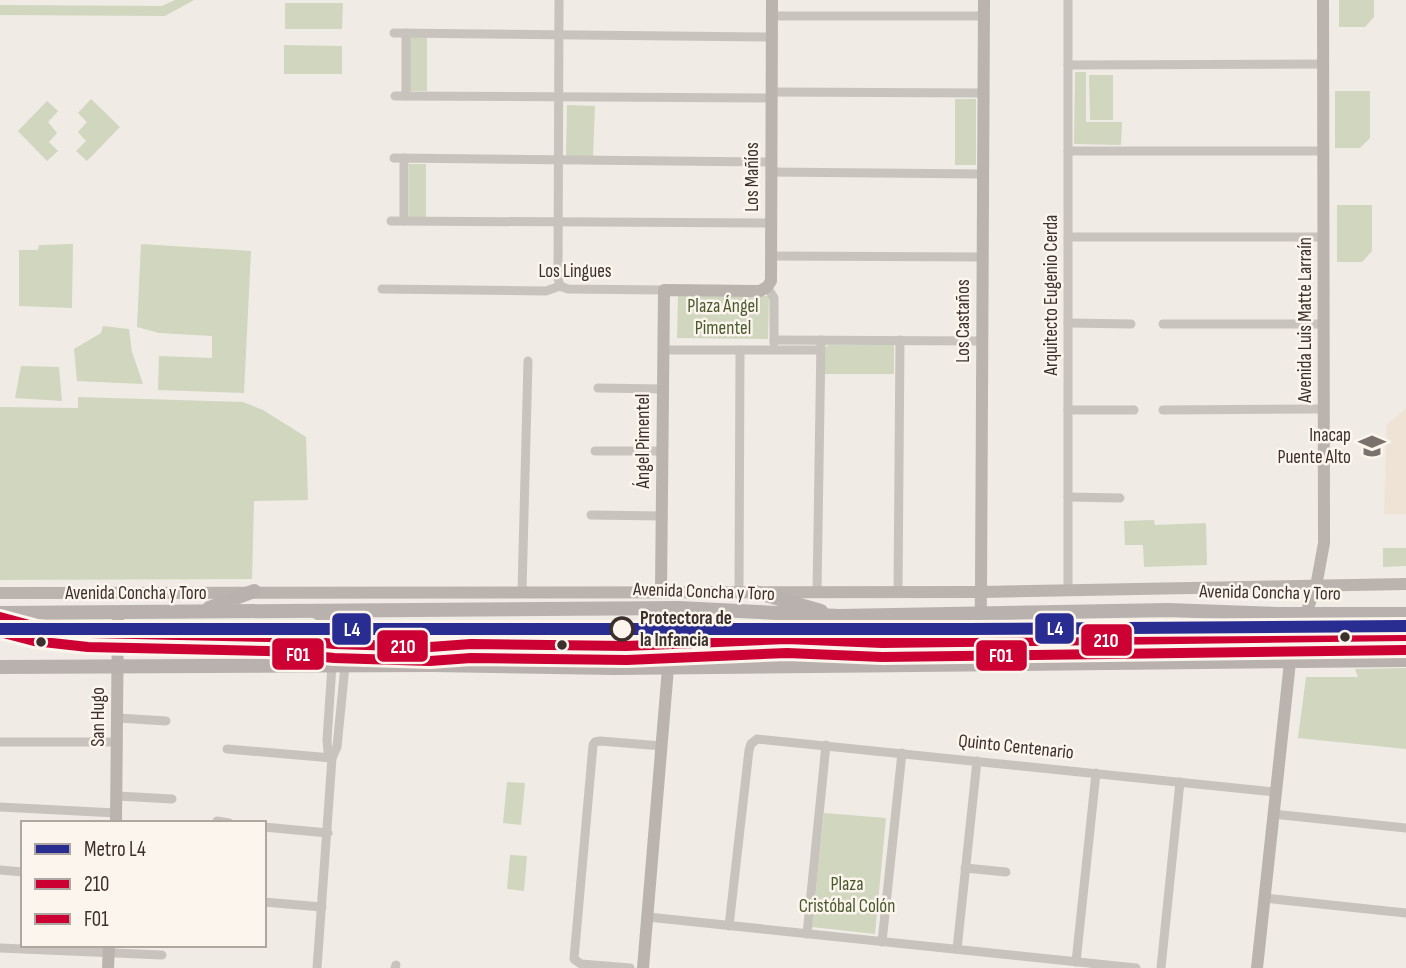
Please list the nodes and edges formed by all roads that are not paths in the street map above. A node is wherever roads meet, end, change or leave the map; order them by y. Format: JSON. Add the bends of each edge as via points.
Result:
{"nodes":[{"id":1,"x":559,"y":0,"type":"edge"},
{"id":2,"x":772,"y":0,"type":"edge"},
{"id":3,"x":984,"y":0,"type":"edge"},
{"id":4,"x":1068,"y":0,"type":"edge"},
{"id":5,"x":1323,"y":0,"type":"edge"},
{"id":6,"x":772,"y":16,"type":"junction"},
{"id":7,"x":984,"y":16,"type":"junction"},
{"id":8,"x":394,"y":33,"type":"dead end"},
{"id":9,"x":406,"y":33,"type":"junction"},
{"id":10,"x":559,"y":35,"type":"junction"},
{"id":11,"x":772,"y":37,"type":"junction"},
{"id":12,"x":1323,"y":64,"type":"junction"},
{"id":13,"x":1068,"y":65,"type":"junction"},
{"id":14,"x":984,"y":93,"type":"junction"},
{"id":15,"x":772,"y":95,"type":"junction"},
{"id":16,"x":395,"y":96,"type":"dead end"},
{"id":17,"x":406,"y":96,"type":"junction"},
{"id":18,"x":559,"y":97,"type":"junction"},
{"id":19,"x":1068,"y":151,"type":"junction"},
{"id":20,"x":1324,"y":151,"type":"junction"},
{"id":21,"x":558,"y":160,"type":"junction"},
{"id":22,"x":771,"y":167,"type":"junction"},
{"id":23,"x":984,"y":174,"type":"junction"},
{"id":24,"x":391,"y":221,"type":"dead end"},
{"id":25,"x":404,"y":221,"type":"junction"},
{"id":26,"x":558,"y":222,"type":"junction"},
{"id":27,"x":771,"y":223,"type":"junction"},
{"id":28,"x":1068,"y":237,"type":"junction"},
{"id":29,"x":1324,"y":237,"type":"junction"},
{"id":30,"x":771,"y":256,"type":"junction"},
{"id":31,"x":983,"y":257,"type":"junction"},
{"id":32,"x":561,"y":286,"type":"junction"},
{"id":33,"x":767,"y":287,"type":"junction"},
{"id":34,"x":382,"y":289,"type":"dead end"},
{"id":35,"x":664,"y":290,"type":"junction"},
{"id":36,"x":1068,"y":324,"type":"junction"},
{"id":37,"x":1131,"y":324,"type":"dead end"},
{"id":38,"x":1163,"y":324,"type":"dead end"},
{"id":39,"x":1324,"y":324,"type":"junction"},
{"id":40,"x":900,"y":340,"type":"junction"},
{"id":41,"x":983,"y":341,"type":"junction"},
{"id":42,"x":774,"y":345,"type":"junction"},
{"id":43,"x":821,"y":345,"type":"junction"},
{"id":44,"x":663,"y":350,"type":"junction"},
{"id":45,"x":740,"y":350,"type":"junction"},
{"id":46,"x":528,"y":361,"type":"dead end"},
{"id":47,"x":598,"y":388,"type":"dead end"},
{"id":48,"x":663,"y":389,"type":"junction"},
{"id":49,"x":1324,"y":409,"type":"junction"},
{"id":50,"x":1068,"y":410,"type":"junction"},
{"id":51,"x":1134,"y":410,"type":"dead end"},
{"id":52,"x":1163,"y":410,"type":"dead end"},
{"id":53,"x":595,"y":451,"type":"dead end"},
{"id":54,"x":662,"y":451,"type":"junction"},
{"id":55,"x":1068,"y":498,"type":"junction"},
{"id":56,"x":1120,"y":498,"type":"dead end"},
{"id":57,"x":591,"y":515,"type":"dead end"},
{"id":58,"x":662,"y":516,"type":"junction"},
{"id":59,"x":1406,"y":584,"type":"edge"},
{"id":60,"x":1315,"y":586,"type":"junction"},
{"id":61,"x":1068,"y":590,"type":"junction"},
{"id":62,"x":522,"y":591,"type":"junction"},
{"id":63,"x":254,"y":592,"type":"junction"},
{"id":64,"x":662,"y":592,"type":"junction"},
{"id":65,"x":739,"y":592,"type":"junction"},
{"id":66,"x":755,"y":592,"type":"junction"},
{"id":67,"x":817,"y":592,"type":"junction"},
{"id":68,"x":898,"y":592,"type":"junction"},
{"id":69,"x":981,"y":592,"type":"junction"},
{"id":70,"x":0,"y":593,"type":"edge"},
{"id":71,"x":313,"y":610,"type":"junction"},
{"id":72,"x":201,"y":611,"type":"junction"},
{"id":73,"x":118,"y":612,"type":"junction"},
{"id":74,"x":0,"y":613,"type":"edge"},
{"id":75,"x":1011,"y":613,"type":"junction"},
{"id":76,"x":980,"y":614,"type":"junction"},
{"id":77,"x":1406,"y":614,"type":"edge"},
{"id":78,"x":1305,"y":615,"type":"junction"},
{"id":79,"x":839,"y":616,"type":"junction"},
{"id":80,"x":978,"y":641,"type":"junction"},
{"id":81,"x":994,"y":653,"type":"junction"},
{"id":82,"x":1406,"y":660,"type":"edge"},
{"id":83,"x":1290,"y":662,"type":"junction"},
{"id":84,"x":955,"y":663,"type":"junction"},
{"id":85,"x":1010,"y":663,"type":"junction"},
{"id":86,"x":117,"y":666,"type":"junction"},
{"id":87,"x":313,"y":666,"type":"junction"},
{"id":88,"x":338,"y":666,"type":"junction"},
{"id":89,"x":0,"y":667,"type":"edge"},
{"id":90,"x":668,"y":668,"type":"junction"},
{"id":91,"x":118,"y":718,"type":"junction"},
{"id":92,"x":166,"y":721,"type":"dead end"},
{"id":93,"x":0,"y":742,"type":"edge"},
{"id":94,"x":118,"y":742,"type":"junction"},
{"id":95,"x":826,"y":745,"type":"junction"},
{"id":96,"x":662,"y":746,"type":"junction"},
{"id":97,"x":227,"y":749,"type":"dead end"},
{"id":98,"x":902,"y":753,"type":"junction"},
{"id":99,"x":332,"y":758,"type":"junction"},
{"id":100,"x":976,"y":761,"type":"junction"},
{"id":101,"x":1096,"y":773,"type":"junction"},
{"id":102,"x":1180,"y":782,"type":"junction"},
{"id":103,"x":1275,"y":792,"type":"junction"},
{"id":104,"x":117,"y":796,"type":"junction"},
{"id":105,"x":172,"y":799,"type":"dead end"},
{"id":106,"x":0,"y":807,"type":"edge"},
{"id":107,"x":1273,"y":814,"type":"junction"},
{"id":108,"x":116,"y":818,"type":"edge"},
{"id":109,"x":266,"y":827,"type":"edge"},
{"id":110,"x":1406,"y":828,"type":"edge"},
{"id":111,"x":328,"y":833,"type":"junction"},
{"id":112,"x":965,"y":868,"type":"junction"},
{"id":113,"x":0,"y":870,"type":"edge"},
{"id":114,"x":21,"y":872,"type":"edge"},
{"id":115,"x":1006,"y":872,"type":"dead end"},
{"id":116,"x":1264,"y":898,"type":"junction"},
{"id":117,"x":266,"y":902,"type":"edge"},
{"id":118,"x":322,"y":907,"type":"junction"},
{"id":119,"x":1406,"y":913,"type":"edge"},
{"id":120,"x":648,"y":917,"type":"junction"},
{"id":121,"x":729,"y":926,"type":"junction"},
{"id":122,"x":807,"y":934,"type":"junction"},
{"id":123,"x":882,"y":942,"type":"junction"},
{"id":124,"x":0,"y":948,"type":"edge"},
{"id":125,"x":109,"y":949,"type":"edge"},
{"id":126,"x":957,"y":949,"type":"junction"},
{"id":127,"x":162,"y":955,"type":"dead end"},
{"id":128,"x":1076,"y":962,"type":"junction"},
{"id":129,"x":108,"y":968,"type":"edge"},
{"id":130,"x":317,"y":968,"type":"edge"},
{"id":131,"x":631,"y":968,"type":"edge"},
{"id":132,"x":643,"y":968,"type":"edge"},
{"id":133,"x":1136,"y":968,"type":"edge"},
{"id":134,"x":1161,"y":968,"type":"edge"},
{"id":135,"x":1257,"y":968,"type":"edge"}],
"edges":[{"from":1,"to":10,"type":"street"},
{"from":2,"to":6,"type":"street","name":"Los Mañíos"},
{"from":3,"to":7,"type":"street","name":"Los Castaños"},
{"from":4,"to":13,"type":"street","name":"Arquitecto Eugenio Cerda"},
{"from":5,"to":12,"type":"street","name":"Avenida Luis Matte Larraín"},
{"from":6,"to":7,"type":"street"},
{"from":6,"to":11,"type":"street","name":"Los Mañíos"},
{"from":7,"to":14,"type":"street","name":"Los Castaños"},
{"from":8,"to":9,"type":"street"},
{"from":9,"to":10,"type":"street"},
{"from":9,"to":17,"type":"street"},
{"from":10,"to":11,"type":"street"},
{"from":10,"to":18,"type":"street"},
{"from":11,"to":15,"type":"street","name":"Los Mañíos"},
{"from":12,"to":13,"type":"street"},
{"from":12,"to":20,"type":"street","name":"Avenida Luis Matte Larraín"},
{"from":13,"to":19,"type":"street","name":"Arquitecto Eugenio Cerda"},
{"from":14,"to":15,"type":"street"},
{"from":14,"to":23,"type":"street","name":"Los Castaños"},
{"from":15,"to":18,"type":"street"},
{"from":15,"to":22,"type":"street","name":"Los Mañíos"},
{"from":16,"to":17,"type":"street"},
{"from":17,"to":18,"type":"street"},
{"from":18,"to":21,"type":"street"},
{"from":19,"to":20,"type":"street"},
{"from":19,"to":28,"type":"street","name":"Arquitecto Eugenio Cerda"},
{"from":20,"to":29,"type":"street","name":"Avenida Luis Matte Larraín"},
{"from":21,"to":22,"type":"street"},
{"from":21,"to":25,"type":"street","via":[[399,158]]},
{"from":21,"to":26,"type":"street"},
{"from":22,"to":23,"type":"street"},
{"from":22,"to":27,"type":"street","name":"Los Mañíos"},
{"from":23,"to":31,"type":"street","name":"Los Castaños"},
{"from":24,"to":25,"type":"street"},
{"from":25,"to":26,"type":"street"},
{"from":26,"to":27,"type":"street"},
{"from":26,"to":32,"type":"street"},
{"from":27,"to":30,"type":"street","name":"Los Mañíos"},
{"from":28,"to":29,"type":"street"},
{"from":28,"to":36,"type":"street","name":"Arquitecto Eugenio Cerda"},
{"from":29,"to":39,"type":"street","name":"Avenida Luis Matte Larraín"},
{"from":30,"to":31,"type":"street"},
{"from":30,"to":33,"type":"street","name":"Los Mañíos"},
{"from":31,"to":41,"type":"street","name":"Los Castaños"},
{"from":32,"to":34,"type":"street","name":"Los Lingues","via":[[546,291]]},
{"from":32,"to":35,"type":"street","name":"Los Lingues"},
{"from":33,"to":35,"type":"street","name":"Los Lingues","via":[[760,291]]},
{"from":33,"to":42,"type":"street","name":"Los Mañíos","via":[[774,298]]},
{"from":35,"to":44,"type":"street","name":"Ángel Pimentel"},
{"from":36,"to":37,"type":"street"},
{"from":36,"to":50,"type":"street","name":"Arquitecto Eugenio Cerda"},
{"from":38,"to":39,"type":"street"},
{"from":39,"to":49,"type":"street","name":"Avenida Luis Matte Larraín"},
{"from":40,"to":41,"type":"street"},
{"from":40,"to":43,"type":"street"},
{"from":40,"to":68,"type":"street"},
{"from":41,"to":69,"type":"street","name":"Los Castaños"},
{"from":42,"to":43,"type":"street"},
{"from":42,"to":45,"type":"street"},
{"from":43,"to":67,"type":"street"},
{"from":44,"to":45,"type":"street"},
{"from":44,"to":48,"type":"street","name":"Ángel Pimentel"},
{"from":45,"to":65,"type":"street"},
{"from":46,"to":62,"type":"street"},
{"from":47,"to":48,"type":"street"},
{"from":48,"to":54,"type":"street","name":"Ángel Pimentel"},
{"from":49,"to":52,"type":"street"},
{"from":49,"to":60,"type":"street","name":"Avenida Luis Matte Larraín","via":[[1324,543]]},
{"from":50,"to":51,"type":"street"},
{"from":50,"to":55,"type":"street","name":"Arquitecto Eugenio Cerda"},
{"from":53,"to":54,"type":"street"},
{"from":54,"to":58,"type":"street","name":"Ángel Pimentel"},
{"from":55,"to":56,"type":"street"},
{"from":55,"to":61,"type":"street","name":"Arquitecto Eugenio Cerda"},
{"from":57,"to":58,"type":"street"},
{"from":58,"to":64,"type":"street","name":"Ángel Pimentel"},
{"from":59,"to":60,"type":"street","name":"Avenida Concha y Toro"},
{"from":60,"to":61,"type":"street","name":"Avenida Concha y Toro"},
{"from":60,"to":78,"type":"street","name":"Avenida Luis Matte Larraín"},
{"from":61,"to":69,"type":"street","name":"Avenida Concha y Toro"},
{"from":62,"to":63,"type":"street","name":"Avenida Concha y Toro"},
{"from":62,"to":64,"type":"street","name":"Avenida Concha y Toro"},
{"from":63,"to":70,"type":"street","name":"Avenida Concha y Toro"},
{"from":63,"to":72,"type":"main road"},
{"from":64,"to":65,"type":"street","name":"Avenida Concha y Toro"},
{"from":65,"to":66,"type":"street","name":"Avenida Concha y Toro"},
{"from":66,"to":67,"type":"street","name":"Avenida Concha y Toro"},
{"from":66,"to":79,"type":"main road"},
{"from":67,"to":68,"type":"street","name":"Avenida Concha y Toro"},
{"from":68,"to":69,"type":"street","name":"Avenida Concha y Toro"},
{"from":69,"to":76,"type":"street","name":"Los Castaños"},
{"from":71,"to":72,"type":"main road","name":"Avenida Concha y Toro"},
{"from":71,"to":79,"type":"main road","name":"Avenida Concha y Toro","via":[[686,608]]},
{"from":71,"to":87,"type":"main road","via":[[327,619],[335,637],[331,651]]},
{"from":72,"to":73,"type":"main road","name":"Avenida Concha y Toro"},
{"from":73,"to":74,"type":"main road","name":"Avenida Concha y Toro"},
{"from":73,"to":86,"type":"street","name":"San Hugo"},
{"from":75,"to":76,"type":"main road","name":"Avenida Concha y Toro"},
{"from":75,"to":78,"type":"main road","name":"Avenida Concha y Toro","via":[[1168,610]]},
{"from":75,"to":81,"type":"main road","via":[[994,634]]},
{"from":76,"to":79,"type":"main road","name":"Avenida Concha y Toro"},
{"from":76,"to":80,"type":"street","name":"Los Castaños"},
{"from":77,"to":78,"type":"main road","name":"Avenida Concha y Toro"},
{"from":78,"to":83,"type":"street","name":"Avenida Luis Matte Larraín"},
{"from":80,"to":81,"type":"street"},
{"from":80,"to":84,"type":"street"},
{"from":81,"to":85,"type":"street"},
{"from":82,"to":83,"type":"main road"},
{"from":83,"to":85,"type":"main road"},
{"from":83,"to":103,"type":"street","name":"Avenida Luis Matte Larraín"},
{"from":84,"to":85,"type":"main road"},
{"from":84,"to":90,"type":"main road"},
{"from":86,"to":87,"type":"main road"},
{"from":86,"to":89,"type":"main road"},
{"from":86,"to":91,"type":"street","name":"San Hugo"},
{"from":87,"to":88,"type":"main road"},
{"from":88,"to":90,"type":"main road"},
{"from":88,"to":99,"type":"street","via":[[327,740]]},
{"from":90,"to":96,"type":"street"},
{"from":91,"to":92,"type":"street"},
{"from":91,"to":94,"type":"street","name":"San Hugo"},
{"from":93,"to":94,"type":"street"},
{"from":94,"to":104,"type":"street","name":"San Hugo"},
{"from":95,"to":98,"type":"street","name":"Quinto Centenario"},
{"from":95,"to":121,"type":"street","name":"Quinto Centenario","via":[[764,739],[754,741],[748,750]]},
{"from":95,"to":122,"type":"street"},
{"from":96,"to":120,"type":"street"},
{"from":96,"to":131,"type":"street","via":[[600,741],[593,745],[574,959],[582,964]]},
{"from":97,"to":99,"type":"street"},
{"from":98,"to":100,"type":"street","name":"Quinto Centenario"},
{"from":98,"to":123,"type":"street"},
{"from":99,"to":111,"type":"street"},
{"from":100,"to":101,"type":"street","name":"Quinto Centenario"},
{"from":100,"to":112,"type":"street"},
{"from":101,"to":102,"type":"street","name":"Quinto Centenario"},
{"from":101,"to":128,"type":"street"},
{"from":102,"to":103,"type":"street","name":"Quinto Centenario"},
{"from":102,"to":134,"type":"street"},
{"from":103,"to":107,"type":"street","name":"Avenida Luis Matte Larraín"},
{"from":104,"to":105,"type":"street"},
{"from":104,"to":108,"type":"street","name":"San Hugo"},
{"from":106,"to":108,"type":"street"},
{"from":107,"to":110,"type":"street"},
{"from":107,"to":116,"type":"street","name":"Avenida Luis Matte Larraín"},
{"from":109,"to":111,"type":"street"},
{"from":111,"to":118,"type":"street"},
{"from":112,"to":115,"type":"street"},
{"from":112,"to":126,"type":"street"},
{"from":113,"to":114,"type":"street"},
{"from":116,"to":119,"type":"street"},
{"from":116,"to":135,"type":"street","name":"Avenida Luis Matte Larraín"},
{"from":117,"to":118,"type":"street"},
{"from":118,"to":130,"type":"street"},
{"from":120,"to":121,"type":"street"},
{"from":120,"to":132,"type":"street"},
{"from":121,"to":122,"type":"street"},
{"from":122,"to":123,"type":"street"},
{"from":123,"to":126,"type":"street"},
{"from":124,"to":125,"type":"street"},
{"from":125,"to":127,"type":"street"},
{"from":125,"to":129,"type":"street"},
{"from":126,"to":128,"type":"street"},
{"from":128,"to":133,"type":"street"}]}
